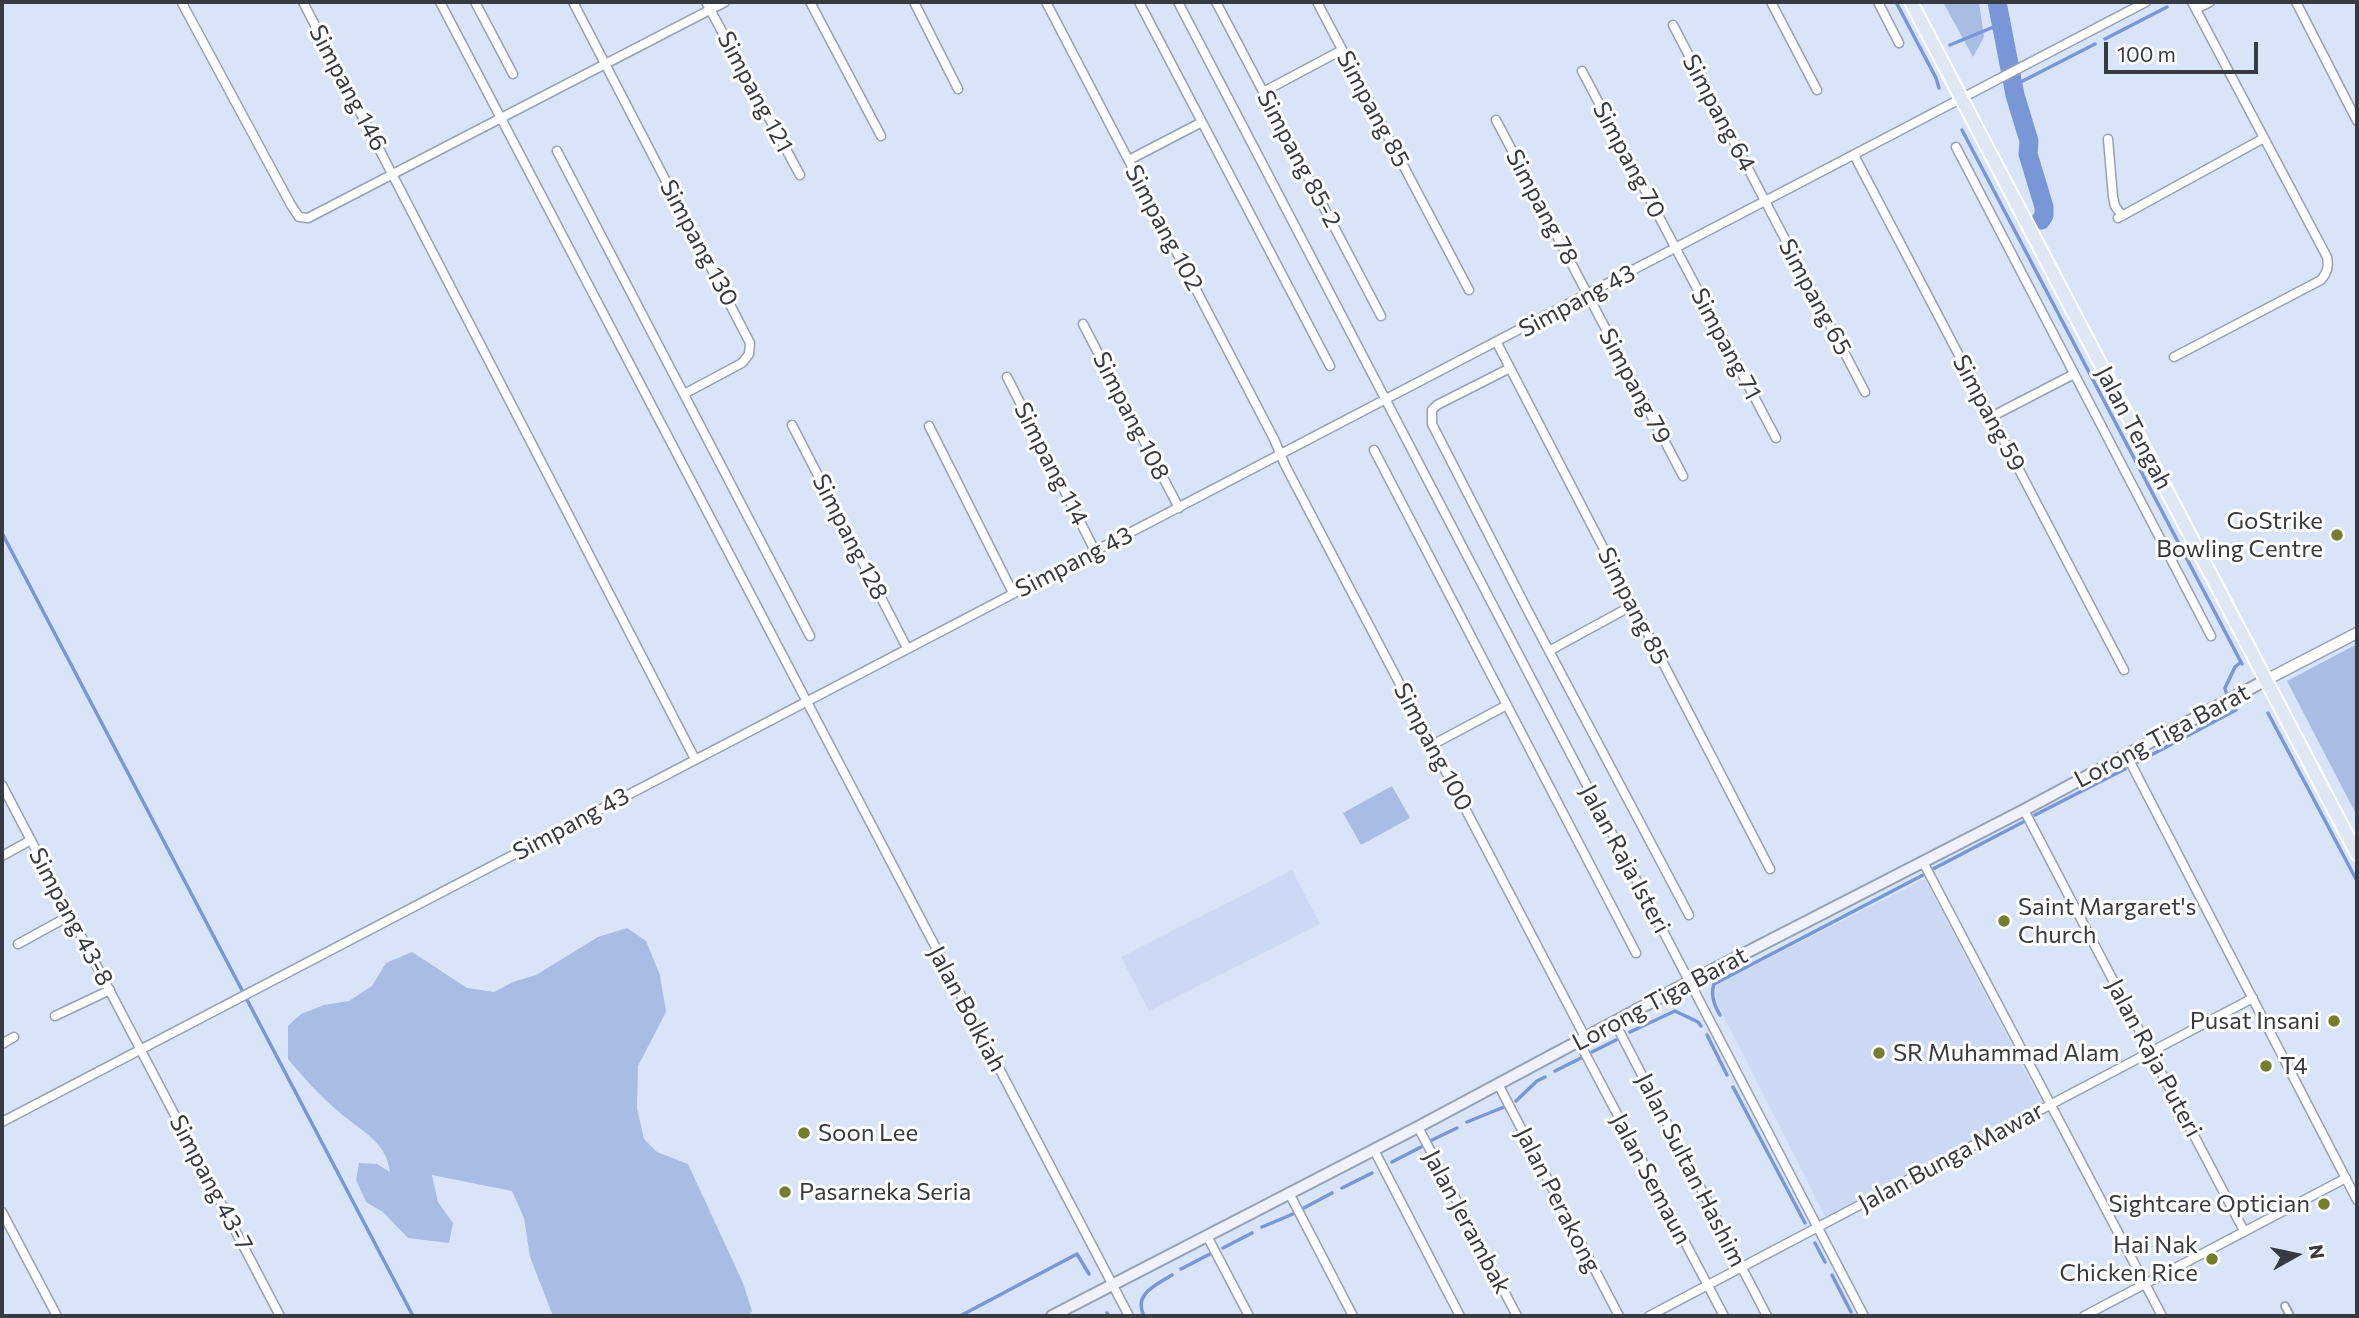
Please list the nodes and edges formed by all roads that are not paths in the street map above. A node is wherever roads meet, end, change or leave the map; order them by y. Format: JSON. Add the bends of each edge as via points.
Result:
{"nodes":[{"id":1,"x":303,"y":2,"type":"edge"},
{"id":2,"x":440,"y":2,"type":"edge"},
{"id":3,"x":475,"y":2,"type":"edge"},
{"id":4,"x":573,"y":2,"type":"edge"},
{"id":5,"x":725,"y":2,"type":"edge"},
{"id":6,"x":810,"y":2,"type":"edge"},
{"id":7,"x":914,"y":2,"type":"edge"},
{"id":8,"x":1046,"y":2,"type":"edge"},
{"id":9,"x":1139,"y":2,"type":"edge"},
{"id":10,"x":1178,"y":2,"type":"edge"},
{"id":11,"x":1216,"y":2,"type":"edge"},
{"id":12,"x":1317,"y":2,"type":"edge"},
{"id":13,"x":1771,"y":2,"type":"edge"},
{"id":14,"x":1878,"y":2,"type":"edge"},
{"id":15,"x":1911,"y":2,"type":"edge"},
{"id":16,"x":2146,"y":2,"type":"edge"},
{"id":17,"x":2210,"y":2,"type":"edge"},
{"id":18,"x":2296,"y":2,"type":"edge"},
{"id":19,"x":182,"y":3,"type":"edge"},
{"id":20,"x":2194,"y":5,"type":"edge"},
{"id":21,"x":708,"y":6,"type":"edge"},
{"id":22,"x":1673,"y":25,"type":"dead end"},
{"id":23,"x":1899,"y":43,"type":"dead end"},
{"id":24,"x":1342,"y":50,"type":"junction"},
{"id":25,"x":606,"y":64,"type":"junction"},
{"id":26,"x":1582,"y":71,"type":"dead end"},
{"id":27,"x":513,"y":74,"type":"dead end"},
{"id":28,"x":958,"y":89,"type":"dead end"},
{"id":29,"x":1817,"y":90,"type":"dead end"},
{"id":30,"x":1263,"y":92,"type":"junction"},
{"id":31,"x":1962,"y":99,"type":"junction"},
{"id":32,"x":501,"y":119,"type":"junction"},
{"id":33,"x":1496,"y":120,"type":"dead end"},
{"id":34,"x":2357,"y":121,"type":"edge"},
{"id":35,"x":1202,"y":122,"type":"junction"},
{"id":36,"x":881,"y":136,"type":"dead end"},
{"id":37,"x":2264,"y":138,"type":"junction"},
{"id":38,"x":2108,"y":139,"type":"dead end"},
{"id":39,"x":1956,"y":147,"type":"dead end"},
{"id":40,"x":557,"y":151,"type":"dead end"},
{"id":41,"x":1854,"y":155,"type":"junction"},
{"id":42,"x":1129,"y":160,"type":"junction"},
{"id":43,"x":393,"y":174,"type":"junction"},
{"id":44,"x":800,"y":175,"type":"dead end"},
{"id":45,"x":1765,"y":202,"type":"junction"},
{"id":46,"x":1676,"y":249,"type":"junction"},
{"id":47,"x":1469,"y":290,"type":"dead end"},
{"id":48,"x":1588,"y":295,"type":"junction"},
{"id":49,"x":1381,"y":316,"type":"dead end"},
{"id":50,"x":1083,"y":324,"type":"dead end"},
{"id":51,"x":1497,"y":343,"type":"junction"},
{"id":52,"x":2174,"y":357,"type":"dead end"},
{"id":53,"x":1331,"y":366,"type":"dead end"},
{"id":54,"x":1510,"y":368,"type":"junction"},
{"id":55,"x":2074,"y":374,"type":"junction"},
{"id":56,"x":1007,"y":377,"type":"dead end"},
{"id":57,"x":1865,"y":392,"type":"dead end"},
{"id":58,"x":684,"y":394,"type":"junction"},
{"id":59,"x":1385,"y":401,"type":"junction"},
{"id":60,"x":1991,"y":417,"type":"junction"},
{"id":61,"x":792,"y":425,"type":"dead end"},
{"id":62,"x":929,"y":426,"type":"dead end"},
{"id":63,"x":1776,"y":439,"type":"dead end"},
{"id":64,"x":1374,"y":450,"type":"dead end"},
{"id":65,"x":1281,"y":455,"type":"junction"},
{"id":66,"x":1683,"y":476,"type":"dead end"},
{"id":67,"x":1179,"y":508,"type":"junction"},
{"id":68,"x":1095,"y":551,"type":"junction"},
{"id":69,"x":1013,"y":593,"type":"junction"},
{"id":70,"x":1633,"y":605,"type":"junction"},
{"id":71,"x":2357,"y":633,"type":"edge"},
{"id":72,"x":810,"y":636,"type":"dead end"},
{"id":73,"x":2211,"y":636,"type":"dead end"},
{"id":74,"x":908,"y":648,"type":"junction"},
{"id":75,"x":1549,"y":651,"type":"junction"},
{"id":76,"x":2124,"y":670,"type":"dead end"},
{"id":77,"x":2266,"y":680,"type":"junction"},
{"id":78,"x":805,"y":701,"type":"junction"},
{"id":79,"x":1507,"y":705,"type":"junction"},
{"id":80,"x":1432,"y":745,"type":"junction"},
{"id":81,"x":2127,"y":756,"type":"junction"},
{"id":82,"x":695,"y":759,"type":"junction"},
{"id":83,"x":2,"y":785,"type":"edge"},
{"id":84,"x":2024,"y":810,"type":"junction"},
{"id":85,"x":31,"y":840,"type":"junction"},
{"id":86,"x":2357,"y":854,"type":"edge"},
{"id":87,"x":2,"y":856,"type":"edge"},
{"id":88,"x":1923,"y":862,"type":"junction"},
{"id":89,"x":1770,"y":869,"type":"dead end"},
{"id":90,"x":71,"y":915,"type":"junction"},
{"id":91,"x":1689,"y":915,"type":"dead end"},
{"id":92,"x":18,"y":944,"type":"dead end"},
{"id":93,"x":1636,"y":953,"type":"dead end"},
{"id":94,"x":1689,"y":982,"type":"junction"},
{"id":95,"x":110,"y":990,"type":"junction"},
{"id":96,"x":2253,"y":998,"type":"junction"},
{"id":97,"x":55,"y":1016,"type":"dead end"},
{"id":98,"x":1615,"y":1023,"type":"junction"},
{"id":99,"x":14,"y":1037,"type":"dead end"},
{"id":100,"x":1582,"y":1040,"type":"junction"},
{"id":101,"x":2,"y":1044,"type":"edge"},
{"id":102,"x":141,"y":1048,"type":"junction"},
{"id":103,"x":2151,"y":1052,"type":"junction"},
{"id":104,"x":1498,"y":1084,"type":"junction"},
{"id":105,"x":2050,"y":1105,"type":"junction"},
{"id":106,"x":2,"y":1122,"type":"edge"},
{"id":107,"x":1418,"y":1127,"type":"junction"},
{"id":108,"x":1374,"y":1150,"type":"junction"},
{"id":109,"x":2346,"y":1178,"type":"junction"},
{"id":110,"x":1289,"y":1193,"type":"junction"},
{"id":111,"x":2357,"y":1200,"type":"edge"},
{"id":112,"x":2,"y":1212,"type":"edge"},
{"id":113,"x":1818,"y":1228,"type":"junction"},
{"id":114,"x":2244,"y":1231,"type":"junction"},
{"id":115,"x":1207,"y":1236,"type":"junction"},
{"id":116,"x":1742,"y":1268,"type":"junction"},
{"id":117,"x":2144,"y":1284,"type":"junction"},
{"id":118,"x":1113,"y":1285,"type":"junction"},
{"id":119,"x":1708,"y":1285,"type":"junction"},
{"id":120,"x":2285,"y":1306,"type":"dead end"},
{"id":121,"x":57,"y":1316,"type":"edge"},
{"id":122,"x":280,"y":1316,"type":"edge"},
{"id":123,"x":1052,"y":1316,"type":"edge"},
{"id":124,"x":1129,"y":1316,"type":"edge"},
{"id":125,"x":1249,"y":1316,"type":"edge"},
{"id":126,"x":1353,"y":1316,"type":"edge"},
{"id":127,"x":1460,"y":1316,"type":"edge"},
{"id":128,"x":1517,"y":1316,"type":"edge"},
{"id":129,"x":1619,"y":1316,"type":"edge"},
{"id":130,"x":1649,"y":1316,"type":"edge"},
{"id":131,"x":1724,"y":1316,"type":"edge"},
{"id":132,"x":1767,"y":1316,"type":"edge"},
{"id":133,"x":1864,"y":1316,"type":"edge"},
{"id":134,"x":2084,"y":1316,"type":"edge"},
{"id":135,"x":2162,"y":1316,"type":"edge"},
{"id":136,"x":2290,"y":1316,"type":"edge"}],
"edges":[{"from":1,"to":43,"type":"street","name":"Simpang 146"},
{"from":2,"to":32,"type":"street","name":"Jalan Bolkiah"},
{"from":3,"to":27,"type":"street"},
{"from":4,"to":25,"type":"street","name":"Simpang 130"},
{"from":5,"to":21,"type":"street"},
{"from":6,"to":36,"type":"street"},
{"from":7,"to":28,"type":"street"},
{"from":8,"to":42,"type":"street","name":"Simpang 102"},
{"from":9,"to":35,"type":"street"},
{"from":10,"to":59,"type":"street","name":"Jalan Raja Isteri"},
{"from":11,"to":30,"type":"street","name":"Simpang 85-2"},
{"from":12,"to":24,"type":"street","name":"Simpang 85"},
{"from":13,"to":29,"type":"street"},
{"from":14,"to":23,"type":"street"},
{"from":15,"to":31,"type":"main road","name":"Jalan Tengah"},
{"from":16,"to":31,"type":"street","name":"Simpang 43"},
{"from":17,"to":20,"type":"street"},
{"from":18,"to":34,"type":"street"},
{"from":19,"to":43,"type":"street","via":[[299,217],[317,215]]},
{"from":20,"to":37,"type":"street"},
{"from":21,"to":25,"type":"street"},
{"from":21,"to":44,"type":"street","name":"Simpang 121"},
{"from":22,"to":45,"type":"street","name":"Simpang 64"},
{"from":24,"to":30,"type":"street"},
{"from":24,"to":47,"type":"street","name":"Simpang 85"},
{"from":25,"to":32,"type":"street"},
{"from":25,"to":58,"type":"street","name":"Simpang 130","via":[[750,343],[742,363]]},
{"from":26,"to":46,"type":"street","name":"Simpang 70"},
{"from":30,"to":49,"type":"street","name":"Simpang 85-2"},
{"from":31,"to":41,"type":"street","name":"Simpang 43"},
{"from":31,"to":77,"type":"main road","name":"Jalan Tengah"},
{"from":32,"to":43,"type":"street"},
{"from":32,"to":78,"type":"street","name":"Jalan Bolkiah"},
{"from":33,"to":48,"type":"street","name":"Simpang 78"},
{"from":35,"to":42,"type":"street"},
{"from":35,"to":53,"type":"street"},
{"from":37,"to":38,"type":"street","via":[[2120,217],[2113,197]]},
{"from":37,"to":52,"type":"street","via":[[2328,257],[2328,270],[2321,280]]},
{"from":39,"to":55,"type":"street"},
{"from":40,"to":58,"type":"street"},
{"from":41,"to":45,"type":"street","name":"Simpang 43"},
{"from":41,"to":60,"type":"street","name":"Simpang 59"},
{"from":42,"to":65,"type":"street","name":"Simpang 102"},
{"from":43,"to":82,"type":"street","name":"Simpang 146"},
{"from":45,"to":46,"type":"street","name":"Simpang 43"},
{"from":45,"to":57,"type":"street","name":"Simpang 65"},
{"from":46,"to":48,"type":"street","name":"Simpang 43"},
{"from":46,"to":63,"type":"street","name":"Simpang 71"},
{"from":48,"to":51,"type":"street","name":"Simpang 43"},
{"from":48,"to":66,"type":"street","name":"Simpang 79"},
{"from":50,"to":67,"type":"street","name":"Simpang 108"},
{"from":51,"to":54,"type":"street","name":"Simpang 85"},
{"from":51,"to":59,"type":"street","name":"Simpang 43"},
{"from":54,"to":70,"type":"street","name":"Simpang 85"},
{"from":54,"to":75,"type":"street","via":[[1437,405],[1430,417]]},
{"from":55,"to":60,"type":"street"},
{"from":55,"to":73,"type":"street"},
{"from":56,"to":68,"type":"street","name":"Simpang 114"},
{"from":58,"to":72,"type":"street"},
{"from":59,"to":65,"type":"street","name":"Simpang 43"},
{"from":59,"to":94,"type":"street","name":"Jalan Raja Isteri"},
{"from":60,"to":76,"type":"street","name":"Simpang 59"},
{"from":61,"to":74,"type":"street","name":"Simpang 128"},
{"from":62,"to":69,"type":"street"},
{"from":64,"to":79,"type":"street"},
{"from":65,"to":67,"type":"street","name":"Simpang 43"},
{"from":65,"to":80,"type":"street","name":"Simpang 100"},
{"from":67,"to":68,"type":"street","name":"Simpang 43"},
{"from":68,"to":69,"type":"street","name":"Simpang 43"},
{"from":69,"to":74,"type":"street","name":"Simpang 43"},
{"from":70,"to":75,"type":"street"},
{"from":70,"to":89,"type":"street","name":"Simpang 85"},
{"from":71,"to":77,"type":"street"},
{"from":74,"to":78,"type":"street","name":"Simpang 43"},
{"from":75,"to":91,"type":"street"},
{"from":77,"to":81,"type":"main road","name":"Lorong Tiga Barat"},
{"from":77,"to":86,"type":"main road","name":"Jalan Tengah"},
{"from":78,"to":82,"type":"street","name":"Simpang 43"},
{"from":78,"to":118,"type":"street","name":"Jalan Bolkiah"},
{"from":79,"to":80,"type":"street"},
{"from":79,"to":93,"type":"street"},
{"from":80,"to":100,"type":"street","name":"Simpang 100"},
{"from":81,"to":84,"type":"main road","name":"Lorong Tiga Barat"},
{"from":81,"to":96,"type":"street"},
{"from":82,"to":102,"type":"street","name":"Simpang 43"},
{"from":83,"to":85,"type":"street","name":"Simpang 43-8"},
{"from":84,"to":88,"type":"main road","name":"Lorong Tiga Barat"},
{"from":84,"to":103,"type":"street","name":"Jalan Raja Puteri"},
{"from":85,"to":87,"type":"street"},
{"from":85,"to":90,"type":"street","name":"Simpang 43-8"},
{"from":88,"to":94,"type":"main road","name":"Lorong Tiga Barat"},
{"from":88,"to":105,"type":"street"},
{"from":90,"to":92,"type":"street"},
{"from":90,"to":95,"type":"street","name":"Simpang 43-8"},
{"from":94,"to":98,"type":"main road","name":"Lorong Tiga Barat"},
{"from":94,"to":113,"type":"street","name":"Jalan Raja Isteri"},
{"from":95,"to":97,"type":"street"},
{"from":95,"to":102,"type":"street","name":"Simpang 43-8"},
{"from":96,"to":103,"type":"street","name":"Jalan Bunga Mawar"},
{"from":96,"to":109,"type":"street"},
{"from":98,"to":100,"type":"main road","name":"Lorong Tiga Barat"},
{"from":98,"to":116,"type":"street","name":"Jalan Sultan Hashim"},
{"from":99,"to":101,"type":"street"},
{"from":100,"to":104,"type":"main road","name":"Lorong Tiga Barat"},
{"from":100,"to":119,"type":"street","name":"Jalan Semaun"},
{"from":102,"to":106,"type":"street","name":"Simpang 43"},
{"from":102,"to":122,"type":"street","name":"Simpang 43-7"},
{"from":103,"to":105,"type":"street","name":"Jalan Bunga Mawar"},
{"from":103,"to":114,"type":"street","name":"Jalan Raja Puteri"},
{"from":104,"to":107,"type":"main road","name":"Lorong Tiga Barat"},
{"from":104,"to":129,"type":"street","name":"Jalan Perakong"},
{"from":105,"to":113,"type":"street","name":"Jalan Bunga Mawar"},
{"from":105,"to":117,"type":"street"},
{"from":107,"to":108,"type":"main road","name":"Lorong Tiga Barat"},
{"from":107,"to":128,"type":"street","name":"Jalan Jerambak"},
{"from":108,"to":110,"type":"main road","name":"Lorong Tiga Barat"},
{"from":108,"to":127,"type":"street"},
{"from":109,"to":111,"type":"street"},
{"from":109,"to":114,"type":"street"},
{"from":110,"to":115,"type":"main road","name":"Lorong Tiga Barat"},
{"from":110,"to":126,"type":"street"},
{"from":112,"to":121,"type":"street"},
{"from":113,"to":116,"type":"street","name":"Jalan Bunga Mawar"},
{"from":113,"to":133,"type":"street","name":"Jalan Raja Isteri"},
{"from":114,"to":117,"type":"street"},
{"from":115,"to":118,"type":"main road","name":"Lorong Tiga Barat"},
{"from":115,"to":125,"type":"street"},
{"from":116,"to":119,"type":"street","name":"Jalan Bunga Mawar"},
{"from":116,"to":132,"type":"street","name":"Jalan Sultan Hashim"},
{"from":117,"to":134,"type":"street"},
{"from":117,"to":135,"type":"street"},
{"from":118,"to":123,"type":"main road","name":"Lorong Tiga Barat"},
{"from":118,"to":124,"type":"street","name":"Jalan Bolkiah"},
{"from":119,"to":130,"type":"street","name":"Jalan Bunga Mawar"},
{"from":119,"to":131,"type":"street","name":"Jalan Semaun"},
{"from":120,"to":136,"type":"street"}]}
